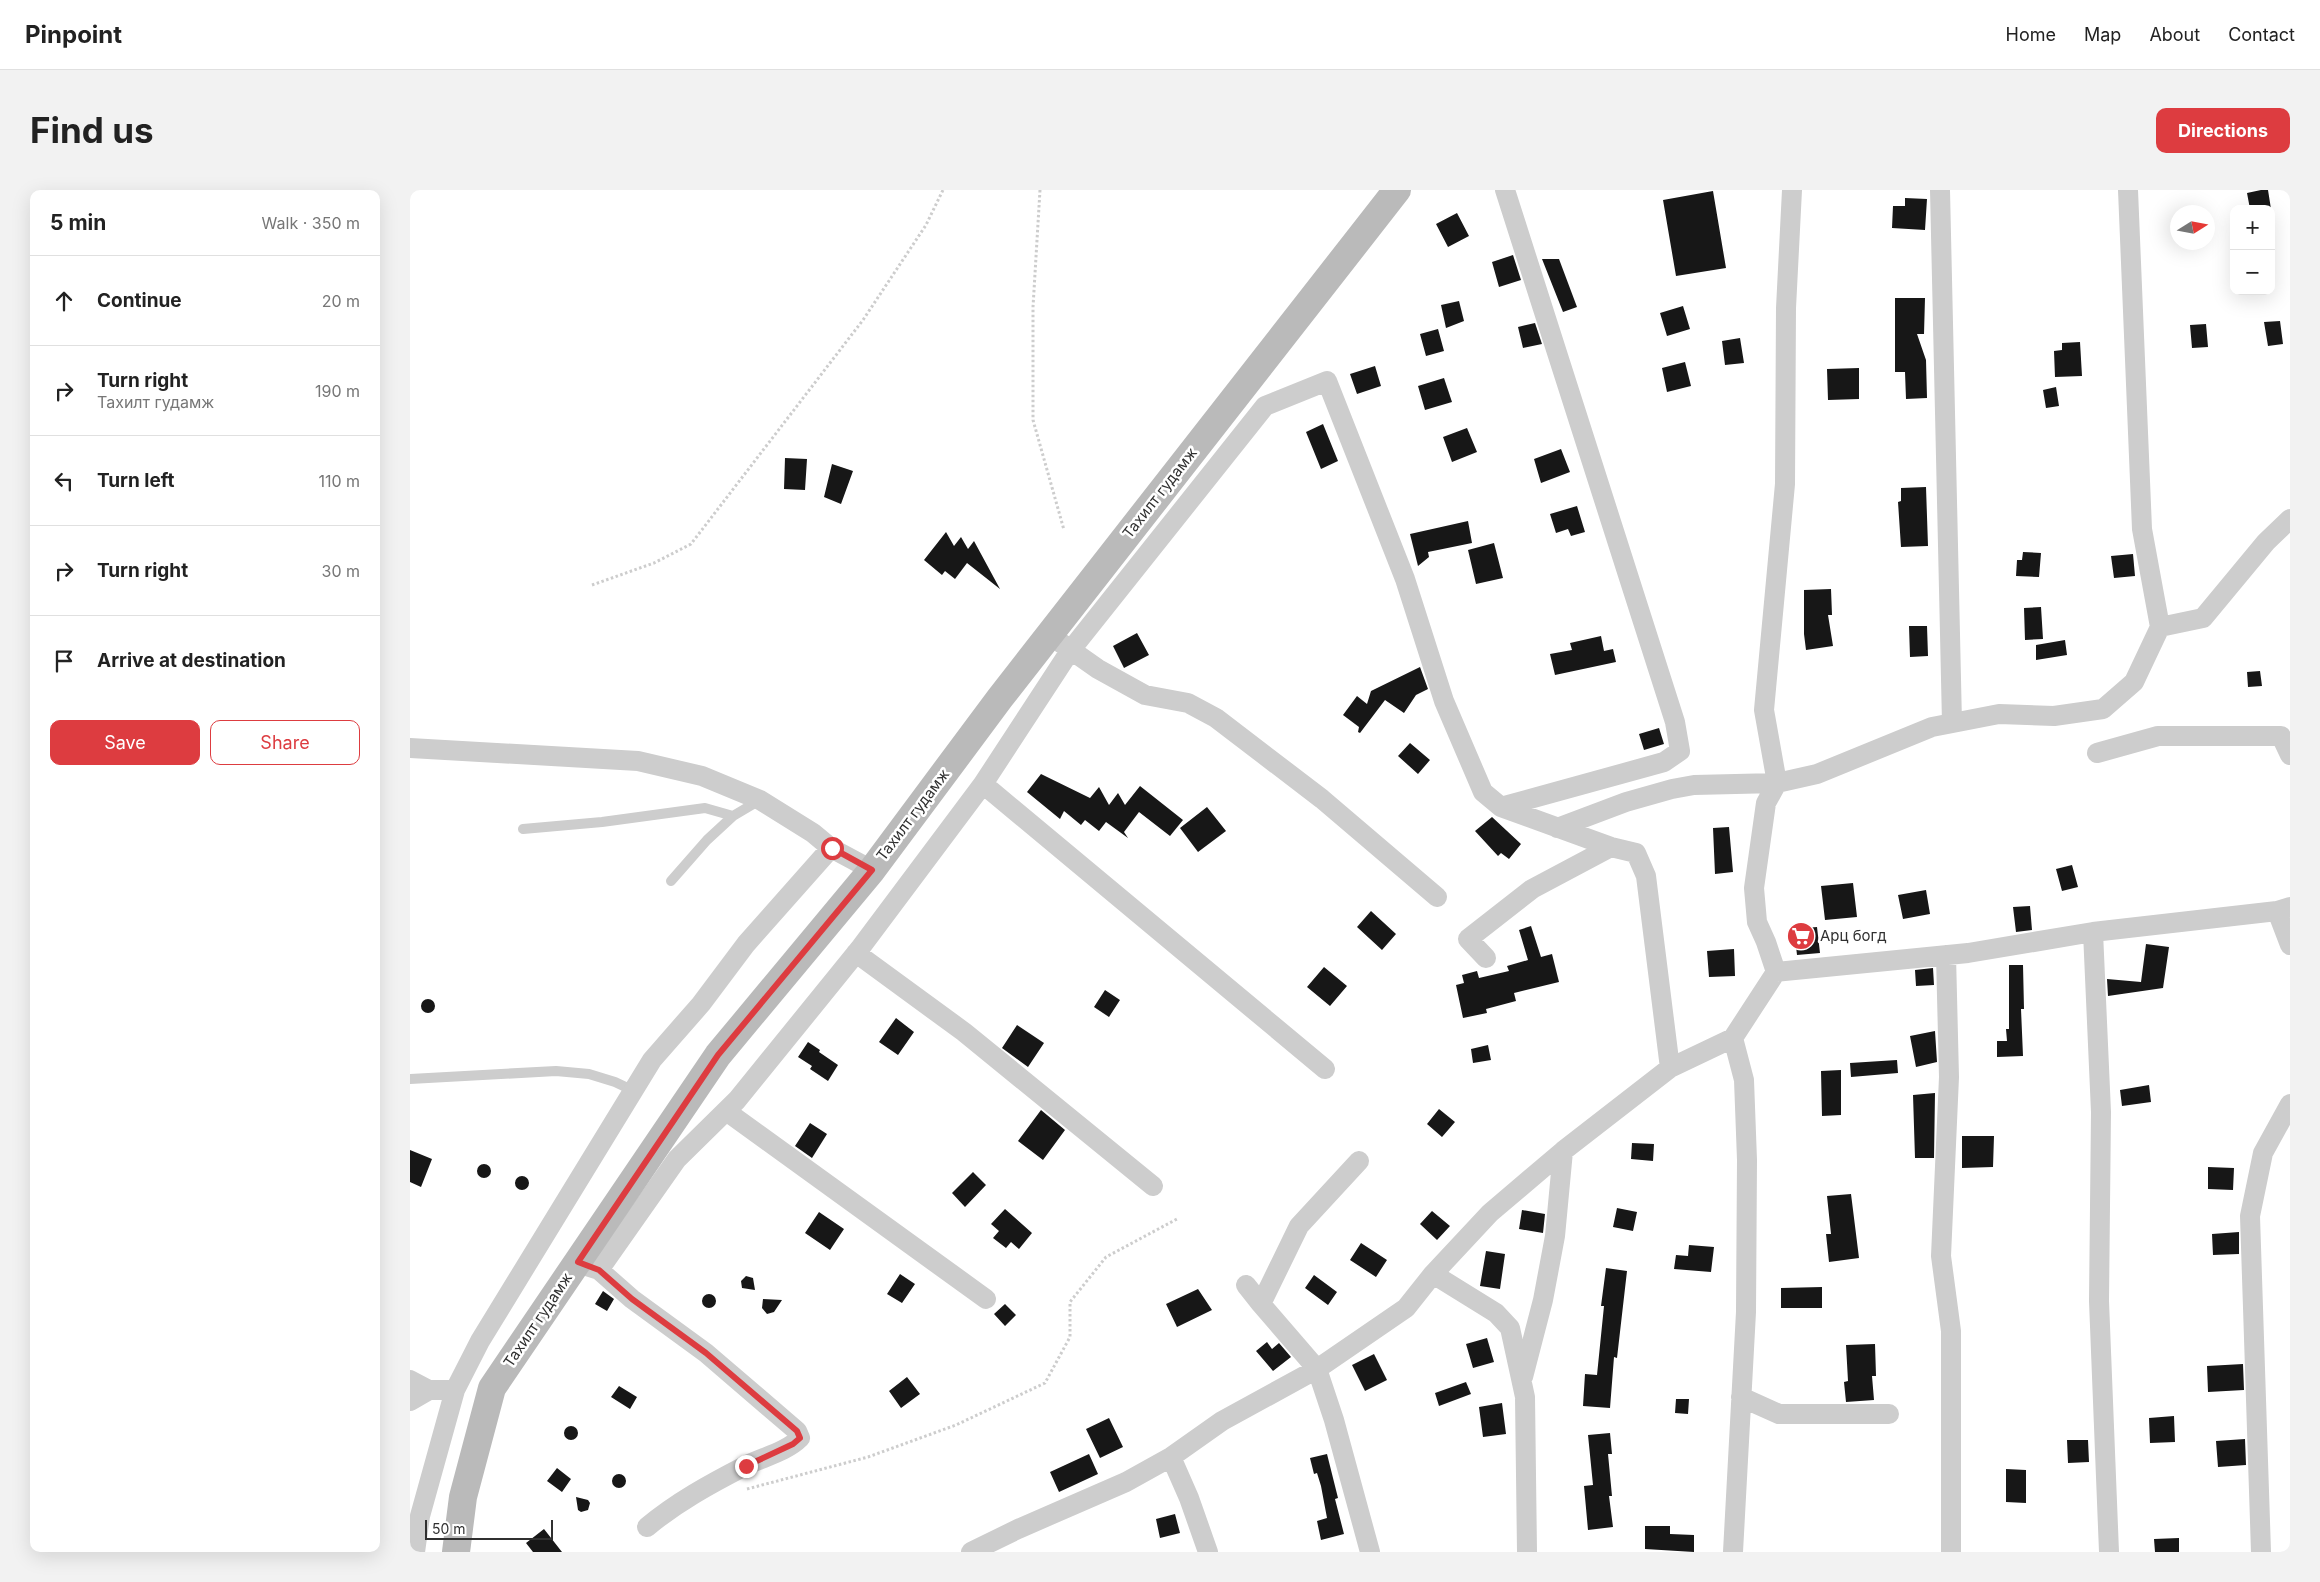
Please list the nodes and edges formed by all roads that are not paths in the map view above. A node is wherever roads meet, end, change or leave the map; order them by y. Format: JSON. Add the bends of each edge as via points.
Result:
{"nodes":[{"id":1,"x":1398,"y":190,"type":"edge"},
{"id":2,"x":1505,"y":190,"type":"edge"},
{"id":3,"x":1792,"y":190,"type":"edge"},
{"id":4,"x":1940,"y":190,"type":"edge"},
{"id":5,"x":2128,"y":190,"type":"edge"},
{"id":6,"x":2290,"y":519,"type":"edge"},
{"id":7,"x":2160,"y":627,"type":"junction"},
{"id":8,"x":1050,"y":633,"type":"junction"},
{"id":9,"x":1070,"y":651,"type":"junction"},
{"id":10,"x":1952,"y":723,"type":"junction"},
{"id":11,"x":410,"y":748,"type":"edge"},
{"id":12,"x":2096,"y":753,"type":"dead end"},
{"id":13,"x":2290,"y":755,"type":"edge"},
{"id":14,"x":1777,"y":783,"type":"junction"},
{"id":15,"x":983,"y":784,"type":"junction"},
{"id":16,"x":760,"y":800,"type":"junction"},
{"id":17,"x":1501,"y":807,"type":"junction"},
{"id":18,"x":733,"y":816,"type":"junction"},
{"id":19,"x":1557,"y":828,"type":"junction"},
{"id":20,"x":523,"y":829,"type":"dead end"},
{"id":21,"x":1611,"y":847,"type":"junction"},
{"id":22,"x":832,"y":848,"type":"junction"},
{"id":23,"x":872,"y":870,"type":"junction"},
{"id":24,"x":671,"y":881,"type":"dead end"},
{"id":25,"x":1437,"y":897,"type":"dead end"},
{"id":26,"x":2283,"y":909,"type":"edge"},
{"id":27,"x":2093,"y":932,"type":"junction"},
{"id":28,"x":2290,"y":945,"type":"edge"},
{"id":29,"x":856,"y":952,"type":"junction"},
{"id":30,"x":1946,"y":955,"type":"junction"},
{"id":31,"x":1486,"y":958,"type":"dead end"},
{"id":32,"x":1776,"y":972,"type":"junction"},
{"id":33,"x":1734,"y":1038,"type":"junction"},
{"id":34,"x":1670,"y":1068,"type":"junction"},
{"id":35,"x":1325,"y":1069,"type":"dead end"},
{"id":36,"x":410,"y":1079,"type":"edge"},
{"id":37,"x":634,"y":1091,"type":"junction"},
{"id":38,"x":2290,"y":1104,"type":"edge"},
{"id":39,"x":726,"y":1111,"type":"junction"},
{"id":40,"x":1563,"y":1151,"type":"junction"},
{"id":41,"x":1359,"y":1160,"type":"dead end"},
{"id":42,"x":1153,"y":1186,"type":"dead end"},
{"id":43,"x":588,"y":1266,"type":"junction"},
{"id":44,"x":1433,"y":1274,"type":"junction"},
{"id":45,"x":1246,"y":1285,"type":"dead end"},
{"id":46,"x":986,"y":1299,"type":"dead end"},
{"id":47,"x":1261,"y":1304,"type":"junction"},
{"id":48,"x":1317,"y":1369,"type":"junction"},
{"id":49,"x":410,"y":1380,"type":"edge"},
{"id":50,"x":1522,"y":1382,"type":"junction"},
{"id":51,"x":429,"y":1390,"type":"junction"},
{"id":52,"x":455,"y":1390,"type":"junction"},
{"id":53,"x":1741,"y":1397,"type":"junction"},
{"id":54,"x":410,"y":1401,"type":"edge"},
{"id":55,"x":1889,"y":1414,"type":"dead end"},
{"id":56,"x":1171,"y":1457,"type":"junction"},
{"id":57,"x":647,"y":1527,"type":"dead end"},
{"id":58,"x":994,"y":1547,"type":"edge"},
{"id":59,"x":415,"y":1552,"type":"edge"},
{"id":60,"x":456,"y":1552,"type":"edge"},
{"id":61,"x":971,"y":1552,"type":"edge"},
{"id":62,"x":1208,"y":1552,"type":"edge"},
{"id":63,"x":1370,"y":1552,"type":"edge"},
{"id":64,"x":1527,"y":1552,"type":"edge"},
{"id":65,"x":1733,"y":1552,"type":"edge"},
{"id":66,"x":1951,"y":1552,"type":"edge"},
{"id":67,"x":2109,"y":1552,"type":"edge"},
{"id":68,"x":2261,"y":1552,"type":"edge"}],
"edges":[{"from":1,"to":8,"type":"main road","name":"Тахилт гудамж"},
{"from":2,"to":17,"type":"street","via":[[1675,722],[1680,751],[1664,762]]},
{"from":3,"to":14,"type":"street","via":[[1786,308],[1785,484],[1764,710]]},
{"from":4,"to":10,"type":"street"},
{"from":5,"to":7,"type":"street","via":[[2142,529]]},
{"from":6,"to":7,"type":"street","via":[[2266,542],[2202,618]]},
{"from":7,"to":10,"type":"street","via":[[2134,682],[2103,709],[2054,716],[2000,714]]},
{"from":8,"to":9,"type":"street"},
{"from":8,"to":23,"type":"main road","name":"Тахилт гудамж"},
{"from":9,"to":15,"type":"street"},
{"from":9,"to":17,"type":"street","via":[[1265,406],[1327,381],[1405,579],[1444,701],[1483,792]]},
{"from":9,"to":25,"type":"street","via":[[1145,695],[1188,703],[1216,718],[1322,799]]},
{"from":10,"to":14,"type":"street","via":[[1932,727],[1817,774]]},
{"from":11,"to":16,"type":"street","via":[[638,761],[702,776]]},
{"from":12,"to":13,"type":"street","via":[[2158,736],[2280,736]]},
{"from":14,"to":19,"type":"street","via":[[1694,785],[1672,789]]},
{"from":14,"to":32,"type":"street","via":[[1766,803],[1754,888],[1757,922]]},
{"from":15,"to":29,"type":"street"},
{"from":15,"to":35,"type":"street"},
{"from":16,"to":18,"type":"lane"},
{"from":16,"to":22,"type":"street"},
{"from":17,"to":19,"type":"street"},
{"from":18,"to":20,"type":"lane","via":[[705,808]]},
{"from":18,"to":24,"type":"lane"},
{"from":19,"to":21,"type":"street"},
{"from":21,"to":31,"type":"street","via":[[1532,889],[1468,939]]},
{"from":21,"to":34,"type":"street","via":[[1636,854],[1646,876]]},
{"from":22,"to":23,"type":"street"},
{"from":22,"to":37,"type":"street","via":[[746,944],[701,1004],[652,1060]]},
{"from":23,"to":43,"type":"main road","name":"Тахилт гудамж","via":[[718,1055]]},
{"from":26,"to":27,"type":"street"},
{"from":26,"to":28,"type":"street"},
{"from":27,"to":30,"type":"street"},
{"from":27,"to":67,"type":"street","via":[[2101,1112],[2099,1301]]},
{"from":29,"to":39,"type":"street"},
{"from":29,"to":42,"type":"street","via":[[964,1032]]},
{"from":30,"to":32,"type":"street"},
{"from":30,"to":66,"type":"street","via":[[1949,1077],[1941,1256],[1951,1331]]},
{"from":32,"to":33,"type":"street"},
{"from":33,"to":34,"type":"street"},
{"from":33,"to":53,"type":"street","via":[[1744,1080],[1747,1160],[1746,1312]]},
{"from":34,"to":40,"type":"street"},
{"from":36,"to":37,"type":"lane","via":[[556,1071],[589,1074]]},
{"from":37,"to":52,"type":"street","via":[[480,1341]]},
{"from":38,"to":68,"type":"street","via":[[2263,1153],[2250,1216]]},
{"from":39,"to":43,"type":"street","via":[[677,1159]]},
{"from":39,"to":46,"type":"street"},
{"from":40,"to":44,"type":"street","via":[[1490,1213]]},
{"from":40,"to":50,"type":"street","via":[[1555,1236],[1544,1300]]},
{"from":41,"to":47,"type":"street","via":[[1299,1226]]},
{"from":43,"to":57,"type":"street","via":[[706,1353],[797,1431],[800,1438],[673,1505]]},
{"from":43,"to":60,"type":"main road","name":"Тахилт гудамж","via":[[492,1388],[464,1497]]},
{"from":44,"to":48,"type":"street","via":[[1406,1308]]},
{"from":44,"to":50,"type":"street","via":[[1496,1313],[1510,1328]]},
{"from":45,"to":47,"type":"street"},
{"from":47,"to":48,"type":"street"},
{"from":48,"to":56,"type":"street","via":[[1222,1421]]},
{"from":48,"to":63,"type":"street"},
{"from":49,"to":51,"type":"street"},
{"from":50,"to":64,"type":"street","via":[[1525,1396]]},
{"from":51,"to":52,"type":"street"},
{"from":51,"to":54,"type":"street"},
{"from":52,"to":59,"type":"street","via":[[420,1516]]},
{"from":53,"to":55,"type":"street","via":[[1779,1414]]},
{"from":53,"to":65,"type":"street"},
{"from":56,"to":58,"type":"street","via":[[1126,1482],[1018,1528]]},
{"from":56,"to":62,"type":"street","via":[[1190,1498]]},
{"from":58,"to":61,"type":"street"}]}
